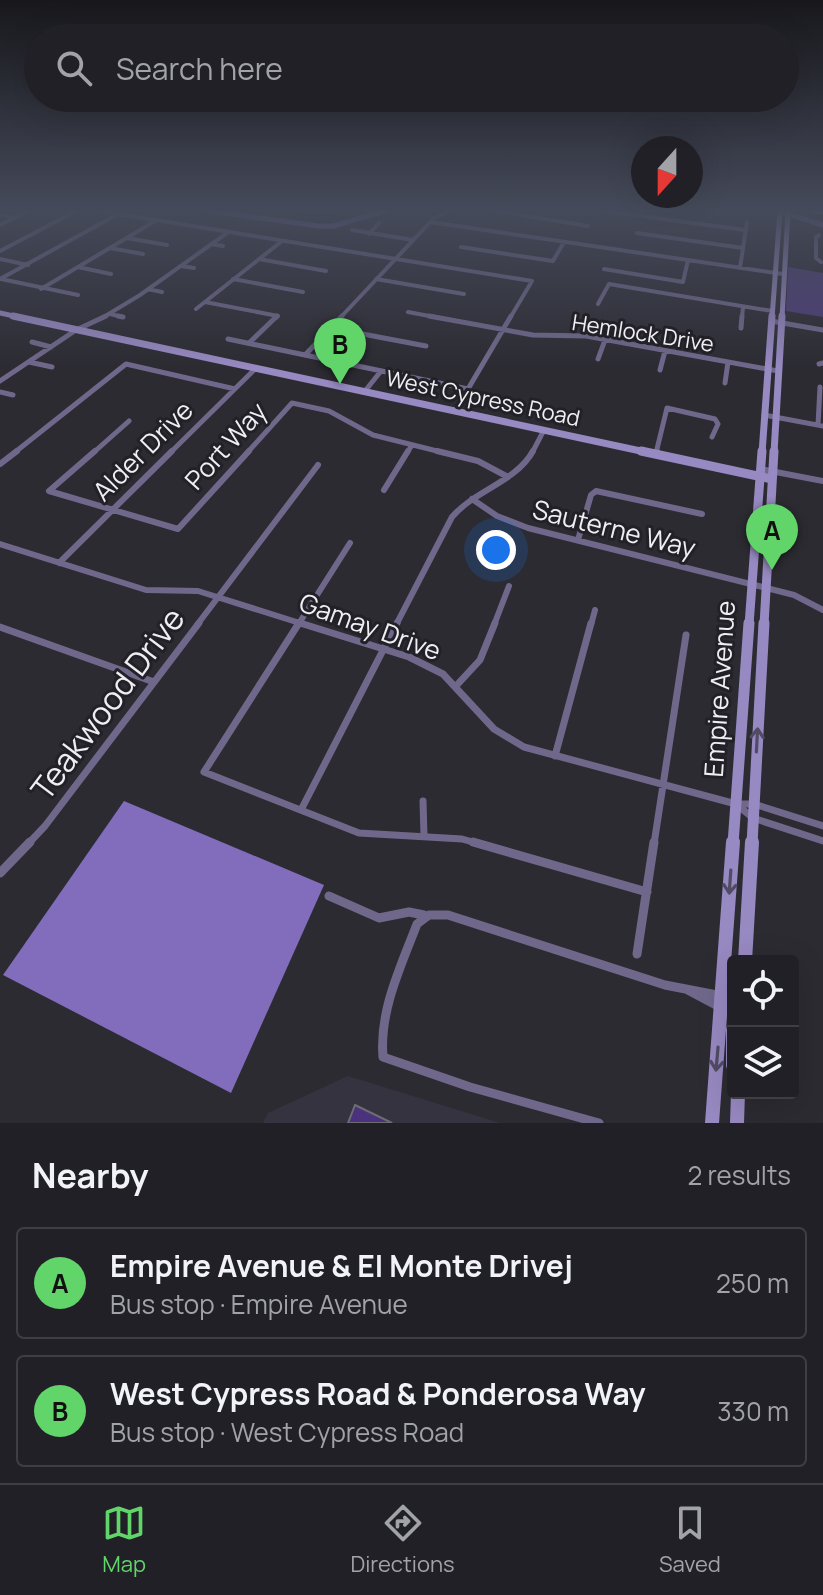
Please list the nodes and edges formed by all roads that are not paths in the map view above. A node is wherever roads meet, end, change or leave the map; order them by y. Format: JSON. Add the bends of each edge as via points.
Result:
{"nodes":[{"id":1,"x":21,"y":263,"type":"edge"},
{"id":2,"x":31,"y":263,"type":"edge"},
{"id":3,"x":84,"y":263,"type":"edge"},
{"id":4,"x":185,"y":263,"type":"edge"},
{"id":5,"x":253,"y":263,"type":"edge"},
{"id":6,"x":284,"y":263,"type":"edge"},
{"id":7,"x":391,"y":263,"type":"edge"},
{"id":8,"x":422,"y":263,"type":"edge"},
{"id":9,"x":687,"y":263,"type":"edge"},
{"id":10,"x":710,"y":263,"type":"edge"},
{"id":11,"x":741,"y":263,"type":"edge"},
{"id":12,"x":776,"y":263,"type":"edge"},
{"id":13,"x":783,"y":263,"type":"edge"},
{"id":14,"x":28,"y":265,"type":"junction"},
{"id":15,"x":181,"y":266,"type":"junction"},
{"id":16,"x":78,"y":267,"type":"junction"},
{"id":17,"x":194,"y":268,"type":"dead end"},
{"id":18,"x":740,"y":268,"type":"junction"},
{"id":19,"x":604,"y":269,"type":"dead end"},
{"id":20,"x":326,"y":271,"type":"dead end"},
{"id":21,"x":774,"y":273,"type":"junction"},
{"id":22,"x":111,"y":274,"type":"dead end"},
{"id":23,"x":783,"y":274,"type":"junction"},
{"id":24,"x":0,"y":279,"type":"edge"},
{"id":25,"x":233,"y":279,"type":"junction"},
{"id":26,"x":376,"y":279,"type":"junction"},
{"id":27,"x":41,"y":289,"type":"junction"},
{"id":28,"x":148,"y":289,"type":"junction"},
{"id":29,"x":162,"y":292,"type":"dead end"},
{"id":30,"x":303,"y":292,"type":"dead end"},
{"id":31,"x":464,"y":294,"type":"dead end"},
{"id":32,"x":78,"y":295,"type":"dead end"},
{"id":33,"x":205,"y":302,"type":"junction"},
{"id":34,"x":598,"y":304,"type":"dead end"},
{"id":35,"x":743,"y":307,"type":"junction"},
{"id":36,"x":196,"y":309,"type":"dead end"},
{"id":37,"x":772,"y":311,"type":"junction"},
{"id":38,"x":408,"y":312,"type":"dead end"},
{"id":39,"x":110,"y":314,"type":"junction"},
{"id":40,"x":2,"y":316,"type":"edge"},
{"id":41,"x":123,"y":317,"type":"dead end"},
{"id":42,"x":771,"y":321,"type":"junction"},
{"id":43,"x":780,"y":323,"type":"junction"},
{"id":44,"x":331,"y":328,"type":"junction"},
{"id":45,"x":741,"y":328,"type":"dead end"},
{"id":46,"x":503,"y":329,"type":"junction"},
{"id":47,"x":76,"y":330,"type":"junction"},
{"id":48,"x":823,"y":330,"type":"edge"},
{"id":49,"x":228,"y":339,"type":"dead end"},
{"id":50,"x":605,"y":340,"type":"junction"},
{"id":51,"x":32,"y":342,"type":"dead end"},
{"id":52,"x":249,"y":343,"type":"junction"},
{"id":53,"x":426,"y":346,"type":"dead end"},
{"id":54,"x":51,"y":347,"type":"junction"},
{"id":55,"x":665,"y":351,"type":"junction"},
{"id":56,"x":305,"y":355,"type":"junction"},
{"id":57,"x":598,"y":359,"type":"dead end"},
{"id":58,"x":29,"y":362,"type":"junction"},
{"id":59,"x":728,"y":362,"type":"junction"},
{"id":60,"x":52,"y":367,"type":"dead end"},
{"id":61,"x":256,"y":368,"type":"junction"},
{"id":62,"x":768,"y":369,"type":"junction"},
{"id":63,"x":660,"y":370,"type":"dead end"},
{"id":64,"x":381,"y":371,"type":"junction"},
{"id":65,"x":778,"y":371,"type":"junction"},
{"id":66,"x":3,"y":376,"type":"edge"},
{"id":67,"x":0,"y":381,"type":"edge"},
{"id":68,"x":725,"y":383,"type":"dead end"},
{"id":69,"x":820,"y":387,"type":"dead end"},
{"id":70,"x":235,"y":389,"type":"junction"},
{"id":71,"x":365,"y":391,"type":"junction"},
{"id":72,"x":0,"y":392,"type":"edge"},
{"id":73,"x":13,"y":395,"type":"dead end"},
{"id":74,"x":764,"y":415,"type":"junction"},
{"id":75,"x":775,"y":417,"type":"junction"},
{"id":76,"x":129,"y":421,"type":"dead end"},
{"id":77,"x":820,"y":426,"type":"edge"},
{"id":78,"x":544,"y":430,"type":"junction"},
{"id":79,"x":712,"y":437,"type":"dead end"},
{"id":80,"x":412,"y":445,"type":"junction"},
{"id":81,"x":656,"y":454,"type":"junction"},
{"id":82,"x":0,"y":464,"type":"edge"},
{"id":83,"x":318,"y":465,"type":"dead end"},
{"id":84,"x":759,"y":472,"type":"junction"},
{"id":85,"x":772,"y":475,"type":"junction"},
{"id":86,"x":508,"y":477,"type":"junction"},
{"id":87,"x":823,"y":481,"type":"edge"},
{"id":88,"x":384,"y":490,"type":"dead end"},
{"id":89,"x":472,"y":499,"type":"junction"},
{"id":90,"x":112,"y":510,"type":"junction"},
{"id":91,"x":702,"y":514,"type":"dead end"},
{"id":92,"x":578,"y":540,"type":"junction"},
{"id":93,"x":350,"y":543,"type":"dead end"},
{"id":94,"x":0,"y":544,"type":"edge"},
{"id":95,"x":59,"y":563,"type":"junction"},
{"id":96,"x":752,"y":585,"type":"junction"},
{"id":97,"x":509,"y":586,"type":"dead end"},
{"id":98,"x":766,"y":588,"type":"junction"},
{"id":99,"x":219,"y":597,"type":"junction"},
{"id":100,"x":595,"y":610,"type":"dead end"},
{"id":101,"x":823,"y":610,"type":"edge"},
{"id":102,"x":300,"y":622,"type":"junction"},
{"id":103,"x":0,"y":627,"type":"edge"},
{"id":104,"x":686,"y":635,"type":"dead end"},
{"id":105,"x":385,"y":649,"type":"junction"},
{"id":106,"x":154,"y":682,"type":"junction"},
{"id":107,"x":456,"y":686,"type":"junction"},
{"id":108,"x":555,"y":756,"type":"junction"},
{"id":109,"x":663,"y":784,"type":"junction"},
{"id":110,"x":423,"y":801,"type":"dead end"},
{"id":111,"x":736,"y":804,"type":"junction"},
{"id":112,"x":301,"y":810,"type":"junction"},
{"id":113,"x":754,"y":811,"type":"junction"},
{"id":114,"x":823,"y":826,"type":"edge"},
{"id":115,"x":424,"y":836,"type":"junction"},
{"id":116,"x":823,"y":841,"type":"edge"},
{"id":117,"x":0,"y":873,"type":"edge"},
{"id":118,"x":647,"y":892,"type":"junction"},
{"id":119,"x":329,"y":896,"type":"dead end"},
{"id":120,"x":424,"y":915,"type":"junction"},
{"id":121,"x":637,"y":954,"type":"dead end"},
{"id":122,"x":745,"y":955,"type":"edge"},
{"id":123,"x":726,"y":1004,"type":"edge"},
{"id":124,"x":738,"y":1099,"type":"edge"},
{"id":125,"x":599,"y":1123,"type":"edge"},
{"id":126,"x":712,"y":1123,"type":"edge"},
{"id":127,"x":737,"y":1123,"type":"edge"}],
"edges":[{"from":1,"to":14,"type":"street"},
{"from":2,"to":14,"type":"street"},
{"from":3,"to":16,"type":"street"},
{"from":4,"to":15,"type":"street"},
{"from":5,"to":25,"type":"street"},
{"from":6,"to":20,"type":"street"},
{"from":7,"to":26,"type":"street"},
{"from":8,"to":46,"type":"street","via":[[532,281]]},
{"from":9,"to":19,"type":"street","via":[[683,282]]},
{"from":10,"to":18,"type":"street"},
{"from":11,"to":18,"type":"street"},
{"from":12,"to":21,"type":"main road","name":"Empire Avenue"},
{"from":13,"to":23,"type":"main road","name":"Empire Avenue"},
{"from":14,"to":24,"type":"street"},
{"from":15,"to":17,"type":"street"},
{"from":15,"to":28,"type":"street"},
{"from":16,"to":22,"type":"street"},
{"from":16,"to":27,"type":"street"},
{"from":18,"to":21,"type":"street"},
{"from":21,"to":23,"type":"street"},
{"from":21,"to":37,"type":"main road","name":"Empire Avenue"},
{"from":23,"to":43,"type":"main road","name":"Empire Avenue"},
{"from":24,"to":27,"type":"street"},
{"from":25,"to":30,"type":"street"},
{"from":25,"to":33,"type":"street"},
{"from":26,"to":31,"type":"street"},
{"from":26,"to":44,"type":"street"},
{"from":27,"to":32,"type":"street"},
{"from":28,"to":29,"type":"street"},
{"from":28,"to":39,"type":"street"},
{"from":33,"to":36,"type":"street"},
{"from":33,"to":52,"type":"street","via":[[278,316]]},
{"from":34,"to":35,"type":"street","via":[[609,284]]},
{"from":35,"to":37,"type":"street"},
{"from":35,"to":45,"type":"street"},
{"from":37,"to":42,"type":"main road","name":"Empire Avenue"},
{"from":38,"to":46,"type":"street","name":"Hemlock Drive"},
{"from":39,"to":41,"type":"street"},
{"from":39,"to":47,"type":"street"},
{"from":40,"to":47,"type":"main road","name":"West Cypress Road"},
{"from":42,"to":43,"type":"street"},
{"from":42,"to":62,"type":"main road","name":"Empire Avenue"},
{"from":43,"to":48,"type":"street"},
{"from":43,"to":65,"type":"main road","name":"Empire Avenue"},
{"from":44,"to":53,"type":"street"},
{"from":44,"to":56,"type":"street"},
{"from":46,"to":50,"type":"street","name":"Hemlock Drive"},
{"from":46,"to":64,"type":"street","via":[[468,389]]},
{"from":47,"to":54,"type":"street"},
{"from":47,"to":61,"type":"main road","name":"West Cypress Road"},
{"from":49,"to":52,"type":"street"},
{"from":50,"to":55,"type":"street","name":"Hemlock Drive"},
{"from":50,"to":57,"type":"street"},
{"from":51,"to":54,"type":"street"},
{"from":52,"to":56,"type":"street"},
{"from":54,"to":58,"type":"street"},
{"from":55,"to":59,"type":"street","name":"Hemlock Drive"},
{"from":55,"to":63,"type":"street"},
{"from":56,"to":64,"type":"street"},
{"from":58,"to":60,"type":"street"},
{"from":58,"to":66,"type":"street"},
{"from":59,"to":62,"type":"street","name":"Hemlock Drive"},
{"from":59,"to":68,"type":"street"},
{"from":61,"to":70,"type":"street","name":"Alder Drive"},
{"from":61,"to":71,"type":"main road","name":"West Cypress Road"},
{"from":62,"to":65,"type":"street","name":"Hemlock Drive"},
{"from":62,"to":74,"type":"main road","name":"Empire Avenue"},
{"from":64,"to":71,"type":"street"},
{"from":65,"to":75,"type":"main road","name":"Empire Avenue"},
{"from":66,"to":67,"type":"street"},
{"from":69,"to":77,"type":"street"},
{"from":70,"to":82,"type":"street","via":[[126,364]]},
{"from":70,"to":90,"type":"street","name":"Alder Drive"},
{"from":71,"to":78,"type":"main road","name":"West Cypress Road"},
{"from":72,"to":73,"type":"street"},
{"from":74,"to":75,"type":"street"},
{"from":74,"to":84,"type":"main road","name":"Empire Avenue"},
{"from":75,"to":77,"type":"street"},
{"from":75,"to":85,"type":"main road","name":"Empire Avenue"},
{"from":76,"to":90,"type":"street","via":[[49,491]]},
{"from":78,"to":81,"type":"main road","name":"West Cypress Road"},
{"from":78,"to":86,"type":"street","via":[[528,461]]},
{"from":79,"to":81,"type":"street","via":[[715,419],[667,408]]},
{"from":80,"to":86,"type":"street","name":"Port Way","via":[[478,461]]},
{"from":80,"to":88,"type":"street"},
{"from":80,"to":90,"type":"street","name":"Port Way","via":[[373,435],[329,411],[292,403],[178,529]]},
{"from":81,"to":84,"type":"main road","name":"West Cypress Road"},
{"from":83,"to":99,"type":"street","name":"Teakwood Drive"},
{"from":84,"to":85,"type":"main road","name":"West Cypress Road"},
{"from":84,"to":96,"type":"main road","name":"Empire Avenue"},
{"from":85,"to":87,"type":"street"},
{"from":85,"to":98,"type":"main road","name":"Empire Avenue"},
{"from":86,"to":89,"type":"street"},
{"from":89,"to":92,"type":"street","name":"Sauterne Way","via":[[513,523]]},
{"from":89,"to":105,"type":"street","via":[[452,517]]},
{"from":90,"to":95,"type":"street","name":"Alder Drive"},
{"from":91,"to":92,"type":"street","via":[[596,491]]},
{"from":92,"to":96,"type":"street","name":"Sauterne Way"},
{"from":93,"to":102,"type":"street"},
{"from":94,"to":95,"type":"street","name":"Gamay Drive"},
{"from":95,"to":99,"type":"street","name":"Gamay Drive","via":[[146,590],[185,589]]},
{"from":96,"to":98,"type":"street","name":"Sauterne Way"},
{"from":96,"to":111,"type":"main road","name":"Empire Avenue"},
{"from":97,"to":107,"type":"street","via":[[480,660]]},
{"from":98,"to":101,"type":"street","name":"Sauterne Way"},
{"from":113,"to":98,"type":"main road","name":"Empire Avenue","one_way":true},
{"from":99,"to":102,"type":"street","name":"Gamay Drive"},
{"from":99,"to":106,"type":"street","name":"Teakwood Drive"},
{"from":100,"to":108,"type":"street"},
{"from":102,"to":105,"type":"street","name":"Gamay Drive"},
{"from":102,"to":112,"type":"street","via":[[204,772]]},
{"from":103,"to":106,"type":"street"},
{"from":104,"to":109,"type":"street"},
{"from":105,"to":107,"type":"street","name":"Gamay Drive","via":[[428,665]]},
{"from":105,"to":112,"type":"street"},
{"from":106,"to":117,"type":"street","name":"Teakwood Drive","via":[[45,826]]},
{"from":107,"to":108,"type":"street","name":"Gamay Drive","via":[[494,729],[524,747]]},
{"from":108,"to":109,"type":"street","name":"Gamay Drive"},
{"from":109,"to":111,"type":"street","name":"Gamay Drive"},
{"from":109,"to":118,"type":"street"},
{"from":110,"to":115,"type":"street"},
{"from":111,"to":113,"type":"street"},
{"from":111,"to":113,"type":"street"},
{"from":111,"to":123,"type":"main road","name":"Empire Avenue","one_way":true},
{"from":112,"to":115,"type":"street","via":[[359,833]]},
{"from":113,"to":114,"type":"street"},
{"from":113,"to":116,"type":"street"},
{"from":113,"to":122,"type":"main road","name":"Empire Avenue"},
{"from":115,"to":118,"type":"street","via":[[462,839]]},
{"from":118,"to":121,"type":"street"},
{"from":119,"to":120,"type":"street","via":[[379,918]]},
{"from":120,"to":123,"type":"street","via":[[448,914]]},
{"from":120,"to":125,"type":"street","via":[[379,1042],[383,1057]]},
{"from":123,"to":126,"type":"main road","name":"Empire Avenue","one_way":true},
{"from":124,"to":127,"type":"main road"}]}
